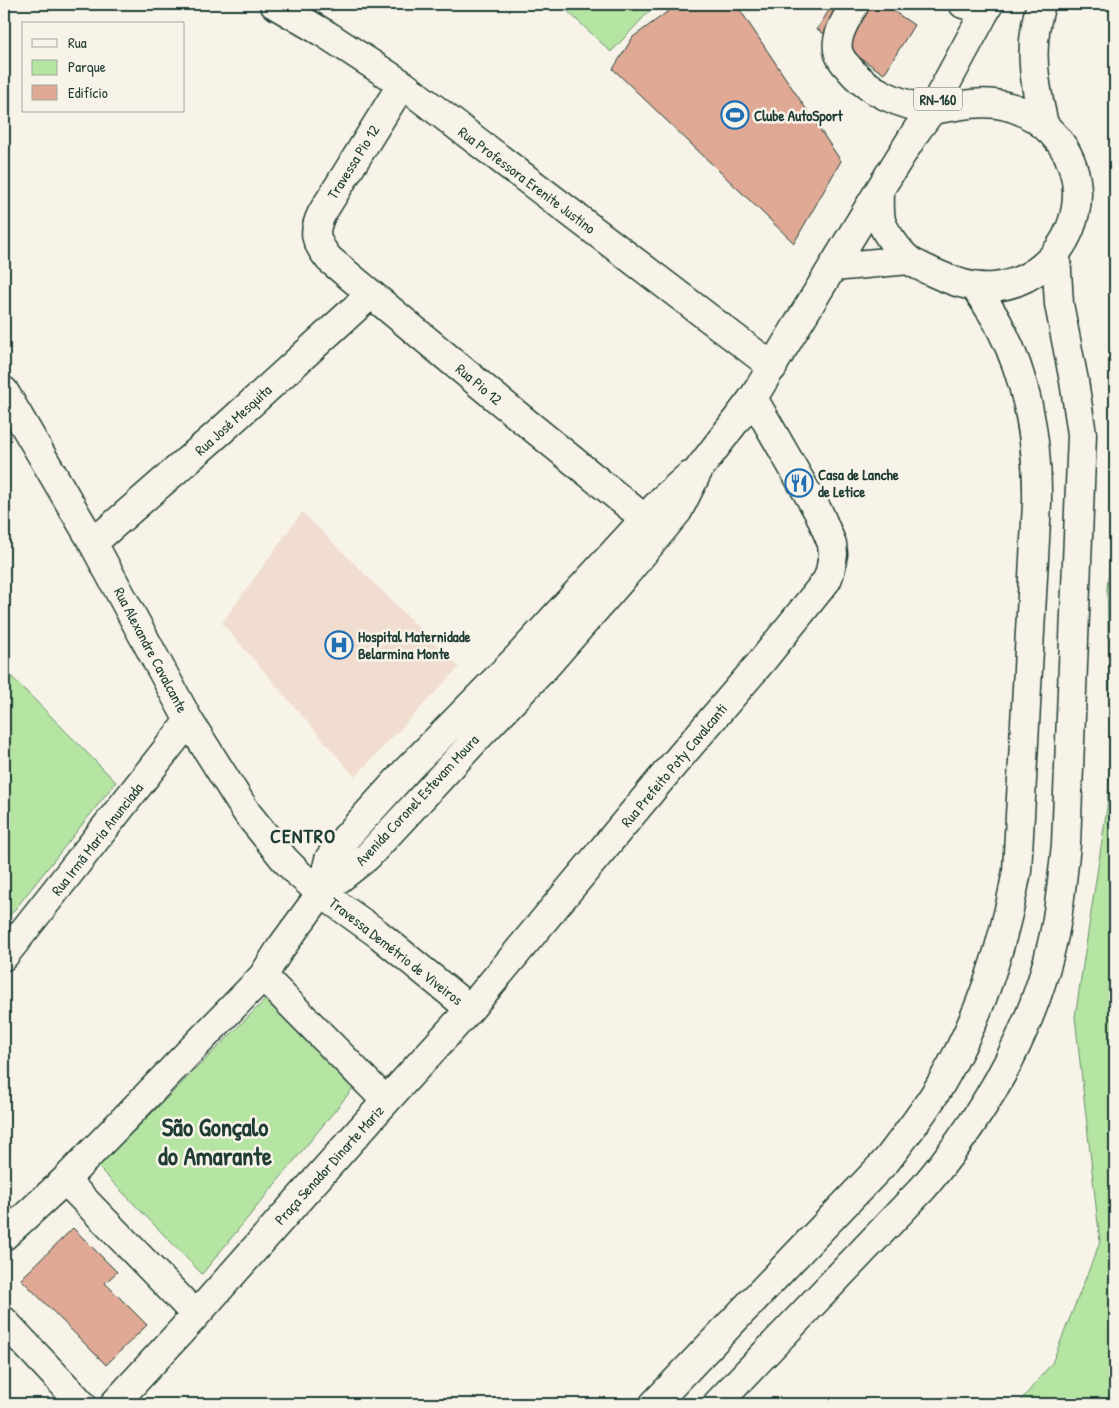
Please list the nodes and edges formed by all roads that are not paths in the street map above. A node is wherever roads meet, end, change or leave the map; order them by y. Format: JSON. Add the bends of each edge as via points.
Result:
{"nodes":[{"id":1,"x":274,"y":4,"type":"edge"},
{"id":2,"x":855,"y":4,"type":"edge"},
{"id":3,"x":1041,"y":4,"type":"edge"},
{"id":4,"x":979,"y":6,"type":"edge"},
{"id":5,"x":310,"y":13,"type":"edge"},
{"id":6,"x":402,"y":84,"type":"junction"},
{"id":7,"x":932,"y":110,"type":"junction"},
{"id":8,"x":1044,"y":124,"type":"junction"},
{"id":9,"x":880,"y":189,"type":"junction"},
{"id":10,"x":318,"y":244,"type":"joint"},
{"id":11,"x":1056,"y":255,"type":"junction"},
{"id":12,"x":909,"y":260,"type":"junction"},
{"id":13,"x":834,"y":267,"type":"junction"},
{"id":14,"x":975,"y":287,"type":"junction"},
{"id":15,"x":372,"y":294,"type":"junction"},
{"id":16,"x":773,"y":367,"type":"junction"},
{"id":17,"x":4,"y":391,"type":"edge"},
{"id":18,"x":753,"y":398,"type":"junction"},
{"id":19,"x":699,"y":469,"type":"junction"},
{"id":20,"x":645,"y":518,"type":"junction"},
{"id":21,"x":93,"y":544,"type":"junction"},
{"id":22,"x":462,"y":714,"type":"junction"},
{"id":23,"x":189,"y":721,"type":"junction"},
{"id":24,"x":480,"y":734,"type":"junction"},
{"id":25,"x":408,"y":769,"type":"junction"},
{"id":26,"x":431,"y":788,"type":"junction"},
{"id":27,"x":321,"y":893,"type":"junction"},
{"id":28,"x":4,"y":956,"type":"edge"},
{"id":29,"x":263,"y":976,"type":"junction"},
{"id":30,"x":470,"y":1008,"type":"junction"},
{"id":31,"x":386,"y":1101,"type":"junction"},
{"id":32,"x":65,"y":1180,"type":"junction"},
{"id":33,"x":4,"y":1236,"type":"edge"},
{"id":34,"x":196,"y":1315,"type":"junction"},
{"id":35,"x":4,"y":1321,"type":"edge"},
{"id":36,"x":82,"y":1404,"type":"edge"},
{"id":37,"x":114,"y":1404,"type":"edge"},
{"id":38,"x":654,"y":1404,"type":"edge"},
{"id":39,"x":717,"y":1404,"type":"edge"}],
"edges":[{"from":1,"to":5,"type":"main road","name":"Rua Professora Erenite Justino"},
{"from":2,"to":7,"type":"main road","via":[[839,37],[839,54],[845,64],[856,78],[872,89]]},
{"from":3,"to":8,"type":"main road","via":[[1033,52],[1035,88]]},
{"from":4,"to":7,"type":"main road","name":"Avenida Coronel Estevam Moura","number":"RN-160"},
{"from":5,"to":6,"type":"main road","name":"Rua Professora Erenite Justino"},
{"from":6,"to":10,"type":"main road","name":"Travessa Pio 12","via":[[322,212],[316,229]]},
{"from":6,"to":16,"type":"main road","name":"Rua Professora Erenite Justino"},
{"from":7,"to":8,"type":"main road","via":[[995,103],[1030,114]]},
{"from":7,"to":9,"type":"main road","name":"Avenida Coronel Estevam Moura","number":"RN-160"},
{"from":8,"to":11,"type":"main road","via":[[1067,153],[1077,187],[1073,223]]},
{"from":9,"to":12,"type":"main road","via":[[881,221]]},
{"from":9,"to":13,"type":"main road","name":"Avenida Coronel Estevam Moura","number":"RN-160"},
{"from":10,"to":15,"type":"main road","name":"Rua Pio 12","via":[[329,259]]},
{"from":11,"to":14,"type":"main road","via":[[1028,277],[1011,284]]},
{"from":11,"to":39,"type":"main road","via":[[1059,304],[1082,434],[1066,844],[1054,936],[1042,980],[1008,1065],[990,1098],[948,1159]]},
{"from":12,"to":13,"type":"main road"},
{"from":12,"to":14,"type":"main road","via":[[957,283]]},
{"from":13,"to":16,"type":"main road","name":"Avenida Coronel Estevam Moura","number":"RN-160"},
{"from":14,"to":38,"type":"main road","via":[[1000,327],[1020,375],[1028,401],[1038,469],[1018,871],[997,958],[964,1042],[915,1123],[887,1160]]},
{"from":15,"to":20,"type":"main road","name":"Rua Pio 12"},
{"from":15,"to":21,"type":"main road","name":"Rua José Mesquita"},
{"from":16,"to":18,"type":"main road","name":"Avenida Coronel Estevam Moura","number":"RN-160"},
{"from":17,"to":21,"type":"main road","name":"Rua Alexandre Cavalcante"},
{"from":18,"to":19,"type":"main road","name":"Avenida Coronel Estevam Moura","number":"RN-160"},
{"from":18,"to":30,"type":"main road","name":"Rua Prefeito Poty Cavalcanti","via":[[820,515],[832,549],[827,580]]},
{"from":19,"to":20,"type":"main road","name":"Avenida Coronel Estevam Moura","number":"RN-160"},
{"from":19,"to":24,"type":"main road","name":"Avenida Coronel Estevam Moura","number":"RN-160","via":[[678,511],[621,580],[546,666]]},
{"from":20,"to":22,"type":"main road","name":"Avenida Coronel Estevam Moura","number":"RN-160","via":[[520,656]]},
{"from":21,"to":23,"type":"main road","name":"Rua Alexandre Cavalcante"},
{"from":22,"to":24,"type":"main road","via":[[456,726],[457,733],[463,738]]},
{"from":22,"to":25,"type":"main road","name":"Avenida Coronel Estevam Moura","number":"RN-160"},
{"from":23,"to":27,"type":"main road","name":"Rua Alexandre Cavalcante","via":[[247,813],[285,860]]},
{"from":23,"to":28,"type":"main road","name":"Rua Irmã Maria Anunciada"},
{"from":24,"to":26,"type":"main road","name":"Avenida Coronel Estevam Moura","number":"RN-160"},
{"from":25,"to":26,"type":"main road","via":[[421,762],[430,765],[435,772]]},
{"from":25,"to":27,"type":"main road","name":"Avenida Coronel Estevam Moura","number":"RN-160","via":[[328,859]]},
{"from":26,"to":27,"type":"main road","name":"Avenida Coronel Estevam Moura","number":"RN-160","via":[[367,857]]},
{"from":27,"to":29,"type":"main road","number":"RN-160"},
{"from":27,"to":30,"type":"main road","name":"Travessa Demétrio de Viveiros","via":[[377,933]]},
{"from":29,"to":31,"type":"main road","name":"Praça Senador Dinarte Mariz"},
{"from":29,"to":32,"type":"main road","number":"RN-160"},
{"from":30,"to":31,"type":"main road","name":"Rua Prefeito Poty Cavalcanti"},
{"from":31,"to":34,"type":"main road","name":"Praça Senador Dinarte Mariz"},
{"from":32,"to":33,"type":"main road"},
{"from":32,"to":34,"type":"main road"},
{"from":34,"to":37,"type":"main road","name":"Praça Senador Dinarte Mariz"},
{"from":35,"to":36,"type":"main road"}]}
